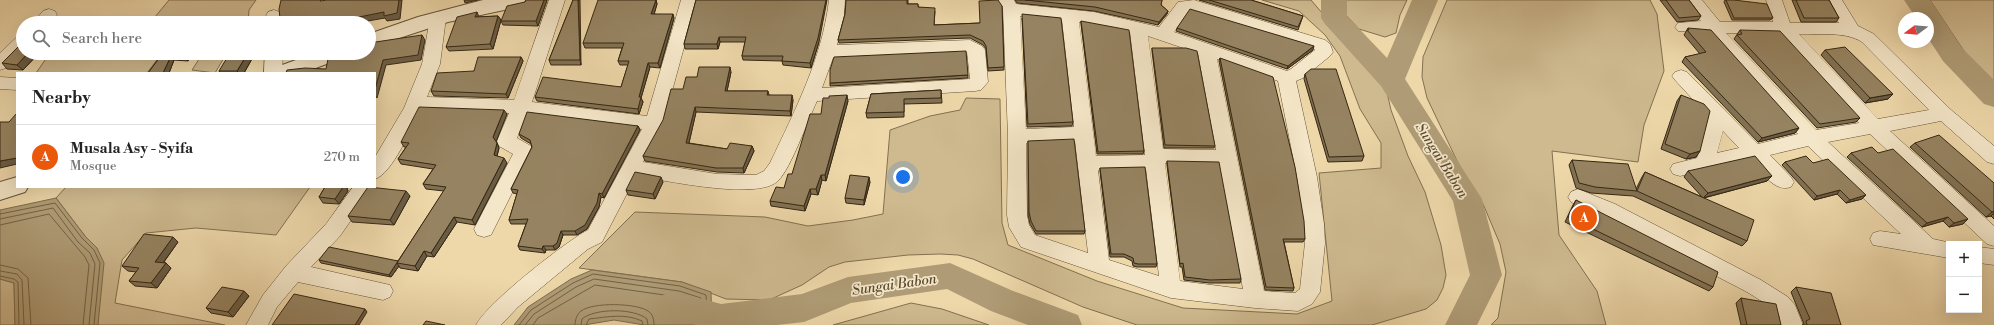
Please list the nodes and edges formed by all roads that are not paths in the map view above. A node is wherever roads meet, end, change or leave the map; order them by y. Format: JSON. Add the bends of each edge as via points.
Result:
{"nodes":[{"id":1,"x":520,"y":0,"type":"edge"},
{"id":2,"x":557,"y":0,"type":"edge"},
{"id":3,"x":689,"y":0,"type":"edge"},
{"id":4,"x":838,"y":0,"type":"edge"},
{"id":5,"x":1693,"y":0,"type":"edge"},
{"id":6,"x":1709,"y":0,"type":"edge"},
{"id":7,"x":1774,"y":0,"type":"edge"},
{"id":8,"x":1832,"y":0,"type":"edge"},
{"id":9,"x":1008,"y":5,"type":"edge"},
{"id":10,"x":1070,"y":16,"type":"junction"},
{"id":11,"x":438,"y":18,"type":"junction"},
{"id":12,"x":1684,"y":27,"type":"dead end"},
{"id":13,"x":1138,"y":28,"type":"junction"},
{"id":14,"x":1716,"y":28,"type":"junction"},
{"id":15,"x":1784,"y":29,"type":"junction"},
{"id":16,"x":1852,"y":30,"type":"junction"},
{"id":17,"x":1163,"y":34,"type":"junction"},
{"id":18,"x":376,"y":39,"type":"edge"},
{"id":19,"x":16,"y":48,"type":"edge"},
{"id":20,"x":1206,"y":50,"type":"junction"},
{"id":21,"x":826,"y":52,"type":"junction"},
{"id":22,"x":274,"y":60,"type":"edge"},
{"id":23,"x":326,"y":61,"type":"edge"},
{"id":24,"x":0,"y":64,"type":"edge"},
{"id":25,"x":273,"y":72,"type":"edge"},
{"id":26,"x":285,"y":72,"type":"edge"},
{"id":27,"x":1681,"y":76,"type":"dead end"},
{"id":28,"x":1286,"y":77,"type":"junction"},
{"id":29,"x":0,"y":83,"type":"edge"},
{"id":30,"x":16,"y":84,"type":"edge"},
{"id":31,"x":809,"y":95,"type":"junction"},
{"id":32,"x":415,"y":103,"type":"junction"},
{"id":33,"x":521,"y":108,"type":"junction"},
{"id":34,"x":1718,"y":114,"type":"junction"},
{"id":35,"x":1944,"y":114,"type":"junction"},
{"id":36,"x":654,"y":124,"type":"junction"},
{"id":37,"x":1873,"y":126,"type":"junction"},
{"id":38,"x":1085,"y":134,"type":"junction"},
{"id":39,"x":1017,"y":136,"type":"junction"},
{"id":40,"x":1812,"y":138,"type":"junction"},
{"id":41,"x":1755,"y":152,"type":"junction"},
{"id":42,"x":1226,"y":157,"type":"junction"},
{"id":43,"x":1994,"y":157,"type":"edge"},
{"id":44,"x":1154,"y":159,"type":"junction"},
{"id":45,"x":1088,"y":163,"type":"junction"},
{"id":46,"x":1705,"y":164,"type":"junction"},
{"id":47,"x":631,"y":168,"type":"junction"},
{"id":48,"x":1680,"y":169,"type":"dead end"},
{"id":49,"x":376,"y":171,"type":"edge"},
{"id":50,"x":1784,"y":182,"type":"dead end"},
{"id":51,"x":16,"y":186,"type":"edge"},
{"id":52,"x":363,"y":188,"type":"edge"},
{"id":53,"x":0,"y":191,"type":"edge"},
{"id":54,"x":1578,"y":197,"type":"dead end"},
{"id":55,"x":484,"y":230,"type":"dead end"},
{"id":56,"x":1994,"y":238,"type":"edge"},
{"id":57,"x":1880,"y":239,"type":"dead end"},
{"id":58,"x":1927,"y":246,"type":"junction"},
{"id":59,"x":1946,"y":249,"type":"edge"},
{"id":60,"x":1982,"y":255,"type":"edge"},
{"id":61,"x":1994,"y":257,"type":"edge"},
{"id":62,"x":1099,"y":264,"type":"junction"},
{"id":63,"x":293,"y":272,"type":"junction"},
{"id":64,"x":1171,"y":289,"type":"junction"},
{"id":65,"x":383,"y":291,"type":"dead end"},
{"id":66,"x":1255,"y":299,"type":"junction"},
{"id":67,"x":257,"y":325,"type":"edge"},
{"id":68,"x":487,"y":325,"type":"edge"},
{"id":69,"x":1792,"y":325,"type":"edge"}],
"edges":[{"from":1,"to":11,"type":"street"},
{"from":2,"to":33,"type":"street"},
{"from":3,"to":36,"type":"street"},
{"from":4,"to":21,"type":"street","via":[[834,31]]},
{"from":5,"to":14,"type":"street"},
{"from":6,"to":14,"type":"street"},
{"from":7,"to":15,"type":"street"},
{"from":8,"to":16,"type":"street"},
{"from":9,"to":10,"type":"street"},
{"from":9,"to":39,"type":"street"},
{"from":10,"to":13,"type":"street","via":[[1094,18]]},
{"from":10,"to":38,"type":"street"},
{"from":11,"to":18,"type":"street"},
{"from":11,"to":32,"type":"street","via":[[431,64]]},
{"from":12,"to":14,"type":"street"},
{"from":13,"to":17,"type":"street"},
{"from":13,"to":44,"type":"street"},
{"from":14,"to":15,"type":"street"},
{"from":14,"to":40,"type":"street","via":[[1717,34]]},
{"from":15,"to":16,"type":"street"},
{"from":15,"to":37,"type":"street"},
{"from":16,"to":35,"type":"street","via":[[1868,38]]},
{"from":17,"to":20,"type":"street"},
{"from":17,"to":28,"type":"street","via":[[1184,6],[1190,4],[1319,44],[1324,48],[1324,52],[1297,74]]},
{"from":19,"to":24,"type":"street"},
{"from":20,"to":28,"type":"street"},
{"from":20,"to":42,"type":"street"},
{"from":21,"to":31,"type":"street"},
{"from":21,"to":31,"type":"street","via":[[970,46],[976,50],[979,82],[975,85]]},
{"from":22,"to":25,"type":"street"},
{"from":23,"to":26,"type":"street"},
{"from":27,"to":34,"type":"street"},
{"from":28,"to":66,"type":"street","via":[[1314,224],[1315,243],[1310,292],[1298,302]]},
{"from":29,"to":30,"type":"street"},
{"from":31,"to":47,"type":"street","via":[[775,171],[772,176],[762,181],[717,181]]},
{"from":32,"to":33,"type":"street"},
{"from":32,"to":49,"type":"street"},
{"from":33,"to":36,"type":"street"},
{"from":33,"to":55,"type":"street","via":[[506,141],[524,151]]},
{"from":34,"to":41,"type":"street"},
{"from":34,"to":46,"type":"street"},
{"from":35,"to":37,"type":"street"},
{"from":35,"to":43,"type":"street"},
{"from":36,"to":47,"type":"street"},
{"from":37,"to":40,"type":"street"},
{"from":37,"to":56,"type":"street"},
{"from":38,"to":39,"type":"street"},
{"from":38,"to":45,"type":"street"},
{"from":39,"to":62,"type":"street","via":[[1017,215],[1023,235],[1028,241]]},
{"from":40,"to":41,"type":"street"},
{"from":40,"to":58,"type":"street"},
{"from":41,"to":46,"type":"street"},
{"from":41,"to":50,"type":"street"},
{"from":42,"to":44,"type":"street"},
{"from":42,"to":66,"type":"street"},
{"from":44,"to":45,"type":"street"},
{"from":44,"to":64,"type":"street"},
{"from":45,"to":62,"type":"street"},
{"from":46,"to":48,"type":"street"},
{"from":47,"to":68,"type":"street","via":[[594,236],[581,243],[510,301]]},
{"from":51,"to":53,"type":"street"},
{"from":52,"to":63,"type":"street","via":[[333,230]]},
{"from":54,"to":69,"type":"street","via":[[1754,286],[1785,306]]},
{"from":57,"to":58,"type":"street"},
{"from":58,"to":59,"type":"street"},
{"from":60,"to":61,"type":"street"},
{"from":62,"to":64,"type":"street"},
{"from":63,"to":65,"type":"street"},
{"from":63,"to":67,"type":"street","via":[[270,301]]},
{"from":64,"to":66,"type":"street"}]}
